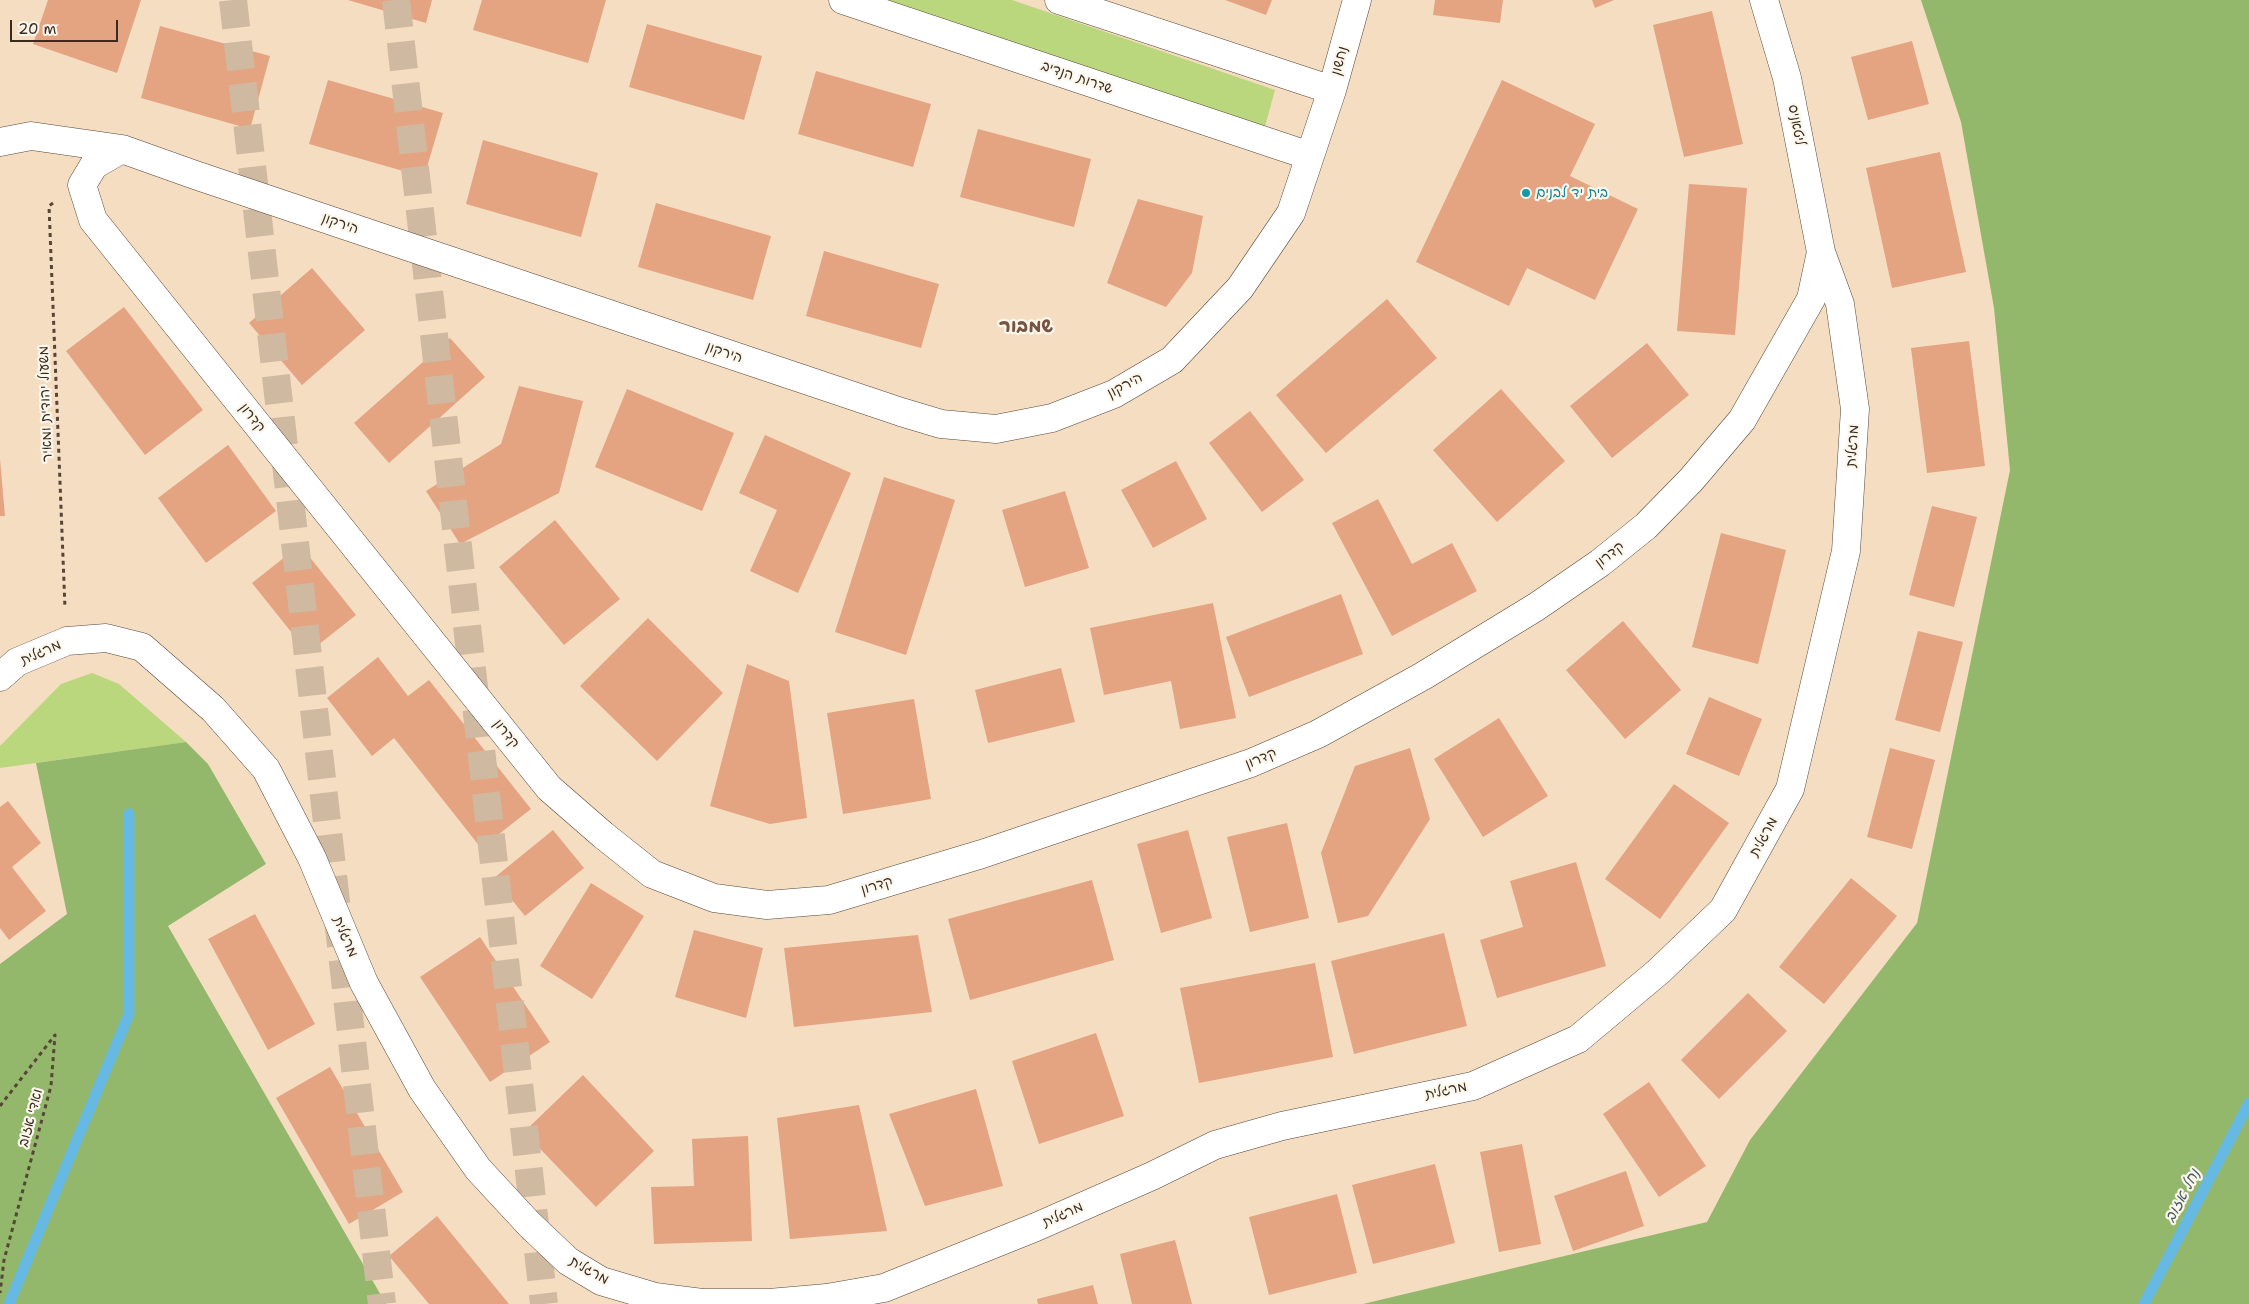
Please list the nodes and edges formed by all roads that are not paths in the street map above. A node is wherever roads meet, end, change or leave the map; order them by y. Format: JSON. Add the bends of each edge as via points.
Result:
{"nodes":[{"id":1,"x":843,"y":0,"type":"edge"},
{"id":2,"x":1059,"y":0,"type":"edge"},
{"id":3,"x":1357,"y":0,"type":"edge"},
{"id":4,"x":1764,"y":0,"type":"edge"},
{"id":5,"x":1332,"y":90,"type":"junction"},
{"id":6,"x":1322,"y":123,"type":"joint"},
{"id":7,"x":0,"y":142,"type":"edge"},
{"id":8,"x":122,"y":149,"type":"junction"},
{"id":9,"x":1310,"y":156,"type":"junction"},
{"id":10,"x":1821,"y":252,"type":"junction"},
{"id":11,"x":0,"y":677,"type":"edge"}],
"edges":[{"from":1,"to":9,"type":"street","name":"שדרות הנדיב"},
{"from":2,"to":5,"type":"street"},
{"from":3,"to":5,"type":"street","name":"נחשון"},
{"from":4,"to":10,"type":"street","name":"ליטאניס","via":[[1787,78]]},
{"from":5,"to":6,"type":"street","name":"נחשון"},
{"from":6,"to":9,"type":"street","name":"הירקון"},
{"from":7,"to":8,"type":"street","name":"הירקון","via":[[31,136]]},
{"from":8,"to":9,"type":"street","name":"הירקון","via":[[901,412],[941,424],[996,429],[1052,418],[1105,398],[1172,360],[1240,288],[1291,213]]},
{"from":8,"to":10,"type":"street","name":"קדרון","via":[[94,165],[82,184],[93,220],[549,788],[652,874],[714,898],[767,905],[829,900],[982,854],[1251,763],[1318,734],[1414,681],[1536,607],[1600,563],[1646,526],[1742,420],[1811,299]]},
{"from":10,"to":11,"type":"street","name":"מרגלית","via":[[1840,304],[1855,409],[1846,551],[1790,789],[1723,910],[1658,972],[1578,1039],[1473,1086],[1282,1126],[1215,1145],[1036,1227],[884,1288],[828,1298],[770,1303],[702,1303],[655,1297],[601,1281],[568,1261],[478,1169],[422,1088],[364,983],[312,858],[266,769],[213,709],[142,647],[106,638],[67,641],[18,662]]}]}
